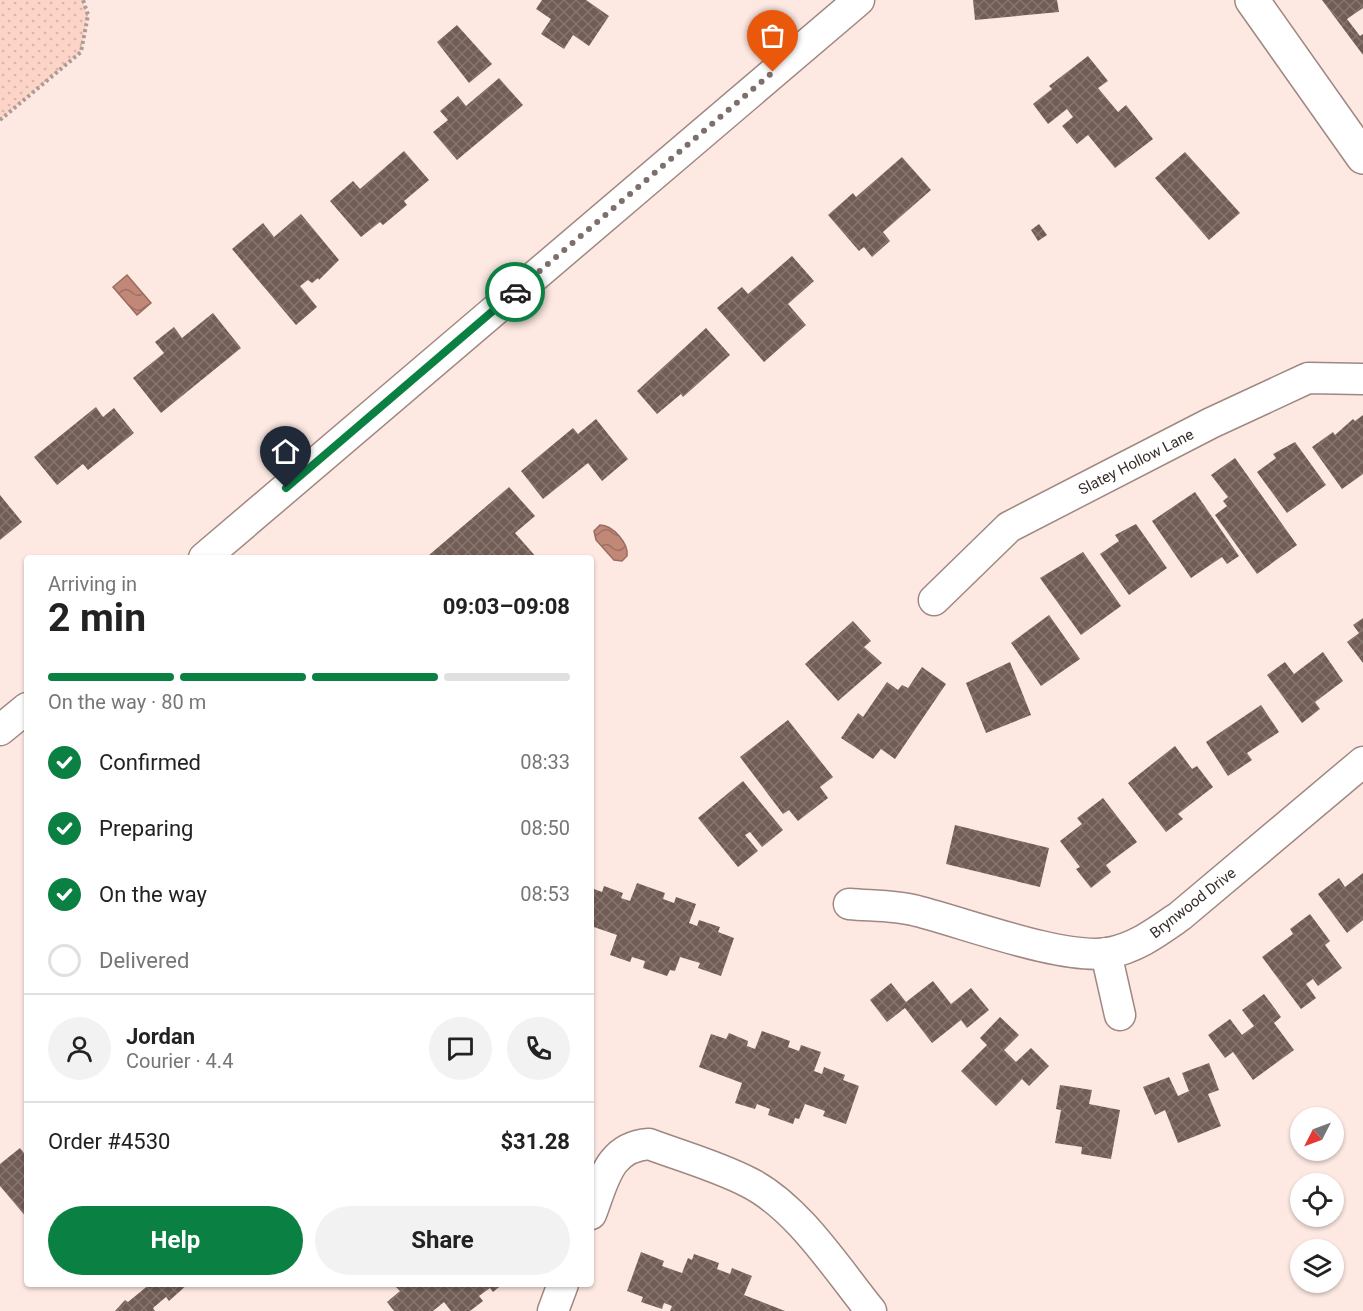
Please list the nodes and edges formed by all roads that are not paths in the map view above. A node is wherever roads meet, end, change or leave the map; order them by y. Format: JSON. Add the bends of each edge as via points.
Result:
{"nodes":[{"id":1,"x":859,"y":0,"type":"edge"},
{"id":2,"x":1252,"y":0,"type":"edge"},
{"id":3,"x":1363,"y":157,"type":"edge"},
{"id":4,"x":1363,"y":379,"type":"edge"},
{"id":5,"x":208,"y":555,"type":"edge"},
{"id":6,"x":934,"y":600,"type":"dead end"},
{"id":7,"x":24,"y":710,"type":"edge"},
{"id":8,"x":0,"y":730,"type":"edge"},
{"id":9,"x":1363,"y":762,"type":"edge"},
{"id":10,"x":849,"y":904,"type":"dead end"},
{"id":11,"x":1106,"y":953,"type":"junction"},
{"id":12,"x":1120,"y":1015,"type":"dead end"},
{"id":13,"x":594,"y":1206,"type":"edge"},
{"id":14,"x":562,"y":1287,"type":"edge"},
{"id":15,"x":553,"y":1311,"type":"edge"},
{"id":16,"x":871,"y":1311,"type":"edge"}],
"edges":[{"from":1,"to":5,"type":"street"},
{"from":2,"to":3,"type":"main road"},
{"from":4,"to":6,"type":"street","name":"Slatey Hollow Lane","via":[[1308,378],[1009,527]]},
{"from":7,"to":8,"type":"street"},
{"from":9,"to":11,"type":"street","name":"Brynwood Drive","via":[[1180,916],[1150,938]]},
{"from":10,"to":11,"type":"street","name":"Brynwood Drive","via":[[914,910],[1023,940],[1082,953]]},
{"from":11,"to":12,"type":"street"},
{"from":13,"to":16,"type":"street","via":[[617,1155],[632,1145],[649,1144],[749,1182],[775,1200],[802,1225]]},
{"from":14,"to":15,"type":"street"}]}
